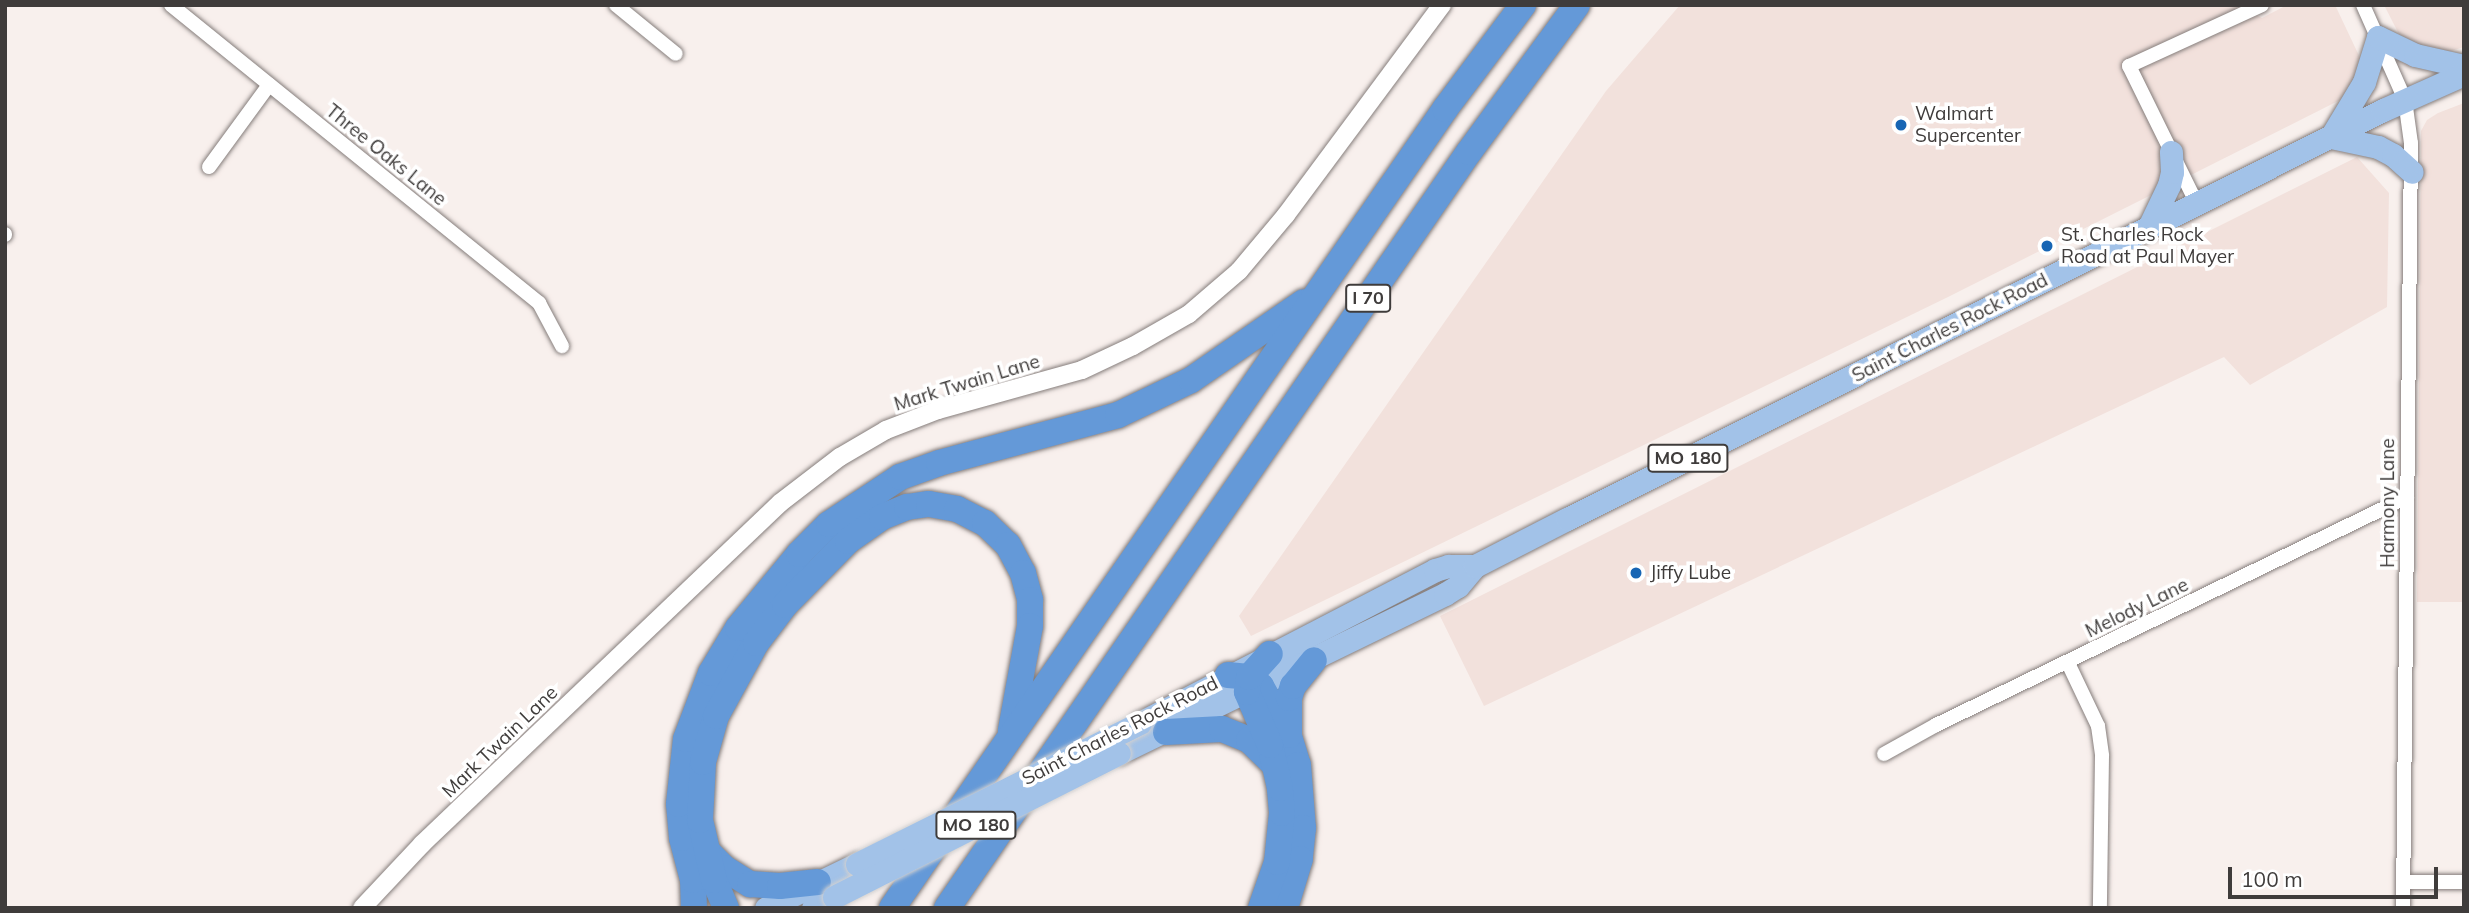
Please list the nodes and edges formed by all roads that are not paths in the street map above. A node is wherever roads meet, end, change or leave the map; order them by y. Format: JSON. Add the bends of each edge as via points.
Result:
{"nodes":[{"id":1,"x":171,"y":5,"type":"edge"},
{"id":2,"x":616,"y":5,"type":"edge"},
{"id":3,"x":1441,"y":5,"type":"edge"},
{"id":4,"x":1523,"y":5,"type":"edge"},
{"id":5,"x":1577,"y":5,"type":"edge"},
{"id":6,"x":2262,"y":5,"type":"edge"},
{"id":7,"x":2363,"y":5,"type":"edge"},
{"id":8,"x":2378,"y":37,"type":"junction"},
{"id":9,"x":676,"y":54,"type":"dead end"},
{"id":10,"x":2464,"y":66,"type":"edge"},
{"id":11,"x":2464,"y":74,"type":"edge"},
{"id":12,"x":269,"y":85,"type":"junction"},
{"id":13,"x":2405,"y":100,"type":"junction"},
{"id":14,"x":2331,"y":137,"type":"junction"},
{"id":15,"x":2171,"y":152,"type":"junction"},
{"id":16,"x":209,"y":167,"type":"dead end"},
{"id":17,"x":2412,"y":172,"type":"junction"},
{"id":18,"x":2197,"y":204,"type":"junction"},
{"id":19,"x":2148,"y":229,"type":"junction"},
{"id":20,"x":1318,"y":293,"type":"junction"},
{"id":21,"x":562,"y":346,"type":"dead end"},
{"id":22,"x":2407,"y":497,"type":"junction"},
{"id":23,"x":1475,"y":566,"type":"junction"},
{"id":24,"x":1270,"y":653,"type":"joint"},
{"id":25,"x":1314,"y":660,"type":"junction"},
{"id":26,"x":2068,"y":663,"type":"junction"},
{"id":27,"x":1246,"y":682,"type":"junction"},
{"id":28,"x":1166,"y":732,"type":"junction"},
{"id":29,"x":1289,"y":736,"type":"junction"},
{"id":30,"x":1010,"y":738,"type":"junction"},
{"id":31,"x":1884,"y":754,"type":"dead end"},
{"id":32,"x":1276,"y":766,"type":"junction"},
{"id":33,"x":705,"y":850,"type":"junction"},
{"id":34,"x":984,"y":854,"type":"junction"},
{"id":35,"x":693,"y":880,"type":"junction"},
{"id":36,"x":2403,"y":882,"type":"junction"},
{"id":37,"x":2464,"y":882,"type":"edge"},
{"id":38,"x":821,"y":896,"type":"edge"},
{"id":39,"x":362,"y":908,"type":"edge"},
{"id":40,"x":694,"y":908,"type":"edge"},
{"id":41,"x":708,"y":908,"type":"edge"},
{"id":42,"x":726,"y":908,"type":"edge"},
{"id":43,"x":766,"y":908,"type":"edge"},
{"id":44,"x":892,"y":908,"type":"edge"},
{"id":45,"x":947,"y":908,"type":"edge"},
{"id":46,"x":967,"y":908,"type":"edge"},
{"id":47,"x":1261,"y":908,"type":"edge"},
{"id":48,"x":1285,"y":908,"type":"edge"},
{"id":49,"x":2100,"y":908,"type":"edge"},
{"id":50,"x":2403,"y":908,"type":"edge"}],
"edges":[{"from":1,"to":12,"type":"street","name":"Three Oaks Lane"},
{"from":2,"to":9,"type":"street"},
{"from":3,"to":39,"type":"street","name":"Mark Twain Lane","via":[[1286,215],[1239,271],[1189,314],[1083,370],[938,410],[886,430],[841,457],[780,503],[422,844]]},
{"from":4,"to":20,"type":"highway","number":"I 70"},
{"from":5,"to":34,"type":"highway","number":"I 70","via":[[1477,141]]},
{"from":6,"to":15,"type":"street","via":[[2129,66]]},
{"from":7,"to":8,"type":"street","name":"Harmony Lane"},
{"from":8,"to":10,"type":"main road","via":[[2415,55]]},
{"from":8,"to":13,"type":"street","name":"Harmony Lane"},
{"from":8,"to":14,"type":"main road","via":[[2364,82]]},
{"from":11,"to":13,"type":"main road","name":"Saint Charles Rock Road","number":"MO 180"},
{"from":12,"to":16,"type":"street"},
{"from":12,"to":21,"type":"street","name":"Three Oaks Lane","via":[[539,303]]},
{"from":13,"to":14,"type":"main road","name":"Saint Charles Rock Road","number":"MO 180"},
{"from":13,"to":17,"type":"street","name":"Harmony Lane"},
{"from":14,"to":17,"type":"main road","via":[[2378,146]]},
{"from":14,"to":18,"type":"main road","name":"Saint Charles Rock Road","number":"MO 180"},
{"from":15,"to":18,"type":"street"},
{"from":15,"to":19,"type":"main road","via":[[2169,185]]},
{"from":17,"to":22,"type":"street","name":"Harmony Lane"},
{"from":18,"to":19,"type":"main road","name":"Saint Charles Rock Road","number":"MO 180"},
{"from":19,"to":23,"type":"main road","name":"Saint Charles Rock Road","number":"MO 180"},
{"from":20,"to":30,"type":"highway","number":"I 70"},
{"from":20,"to":35,"type":"highway","via":[[1164,395],[1118,415],[900,477],[829,524],[737,628],[696,708],[684,751],[679,804]]},
{"from":22,"to":26,"type":"street","name":"Melody Lane"},
{"from":22,"to":36,"type":"street","name":"Harmony Lane"},
{"from":23,"to":24,"type":"main road","name":"Saint Charles Rock Road","number":"MO 180","via":[[1435,570]]},
{"from":23,"to":25,"type":"main road","name":"Saint Charles Rock Road","number":"MO 180","via":[[1445,594]]},
{"from":24,"to":27,"type":"highway"},
{"from":25,"to":27,"type":"main road","name":"Saint Charles Rock Road","number":"MO 180"},
{"from":25,"to":29,"type":"highway","via":[[1289,698]]},
{"from":26,"to":31,"type":"street","name":"Melody Lane"},
{"from":26,"to":49,"type":"street","via":[[2098,726],[2102,756]]},
{"from":27,"to":28,"type":"main road","name":"Saint Charles Rock Road","number":"MO 180"},
{"from":27,"to":29,"type":"highway"},
{"from":27,"to":32,"type":"highway"},
{"from":27,"to":38,"type":"main road","name":"Saint Charles Rock Road","number":"MO 180","bridge":true,"via":[[1140,723],[857,864]]},
{"from":28,"to":32,"type":"highway","via":[[1222,729],[1261,748]]},
{"from":28,"to":38,"type":"main road","name":"Saint Charles Rock Road","number":"MO 180","bridge":true},
{"from":29,"to":48,"type":"highway","via":[[1298,765],[1303,828],[1300,859]]},
{"from":30,"to":33,"type":"highway","via":[[1030,626],[1023,573],[1008,545],[985,523],[957,509],[929,504],[907,507],[881,517],[815,570],[763,633],[735,679],[716,716],[703,762],[700,792]]},
{"from":30,"to":44,"type":"highway","number":"I 70"},
{"from":32,"to":47,"type":"highway","via":[[1280,839]]},
{"from":33,"to":38,"type":"highway","via":[[750,884]]},
{"from":33,"to":42,"type":"highway"},
{"from":34,"to":45,"type":"highway","number":"I 70"},
{"from":34,"to":46,"type":"highway"},
{"from":35,"to":40,"type":"highway"},
{"from":35,"to":41,"type":"highway"},
{"from":36,"to":37,"type":"street"},
{"from":36,"to":50,"type":"street","name":"Harmony Lane"},
{"from":38,"to":43,"type":"main road","name":"Saint Charles Rock Road","number":"MO 180"}]}
